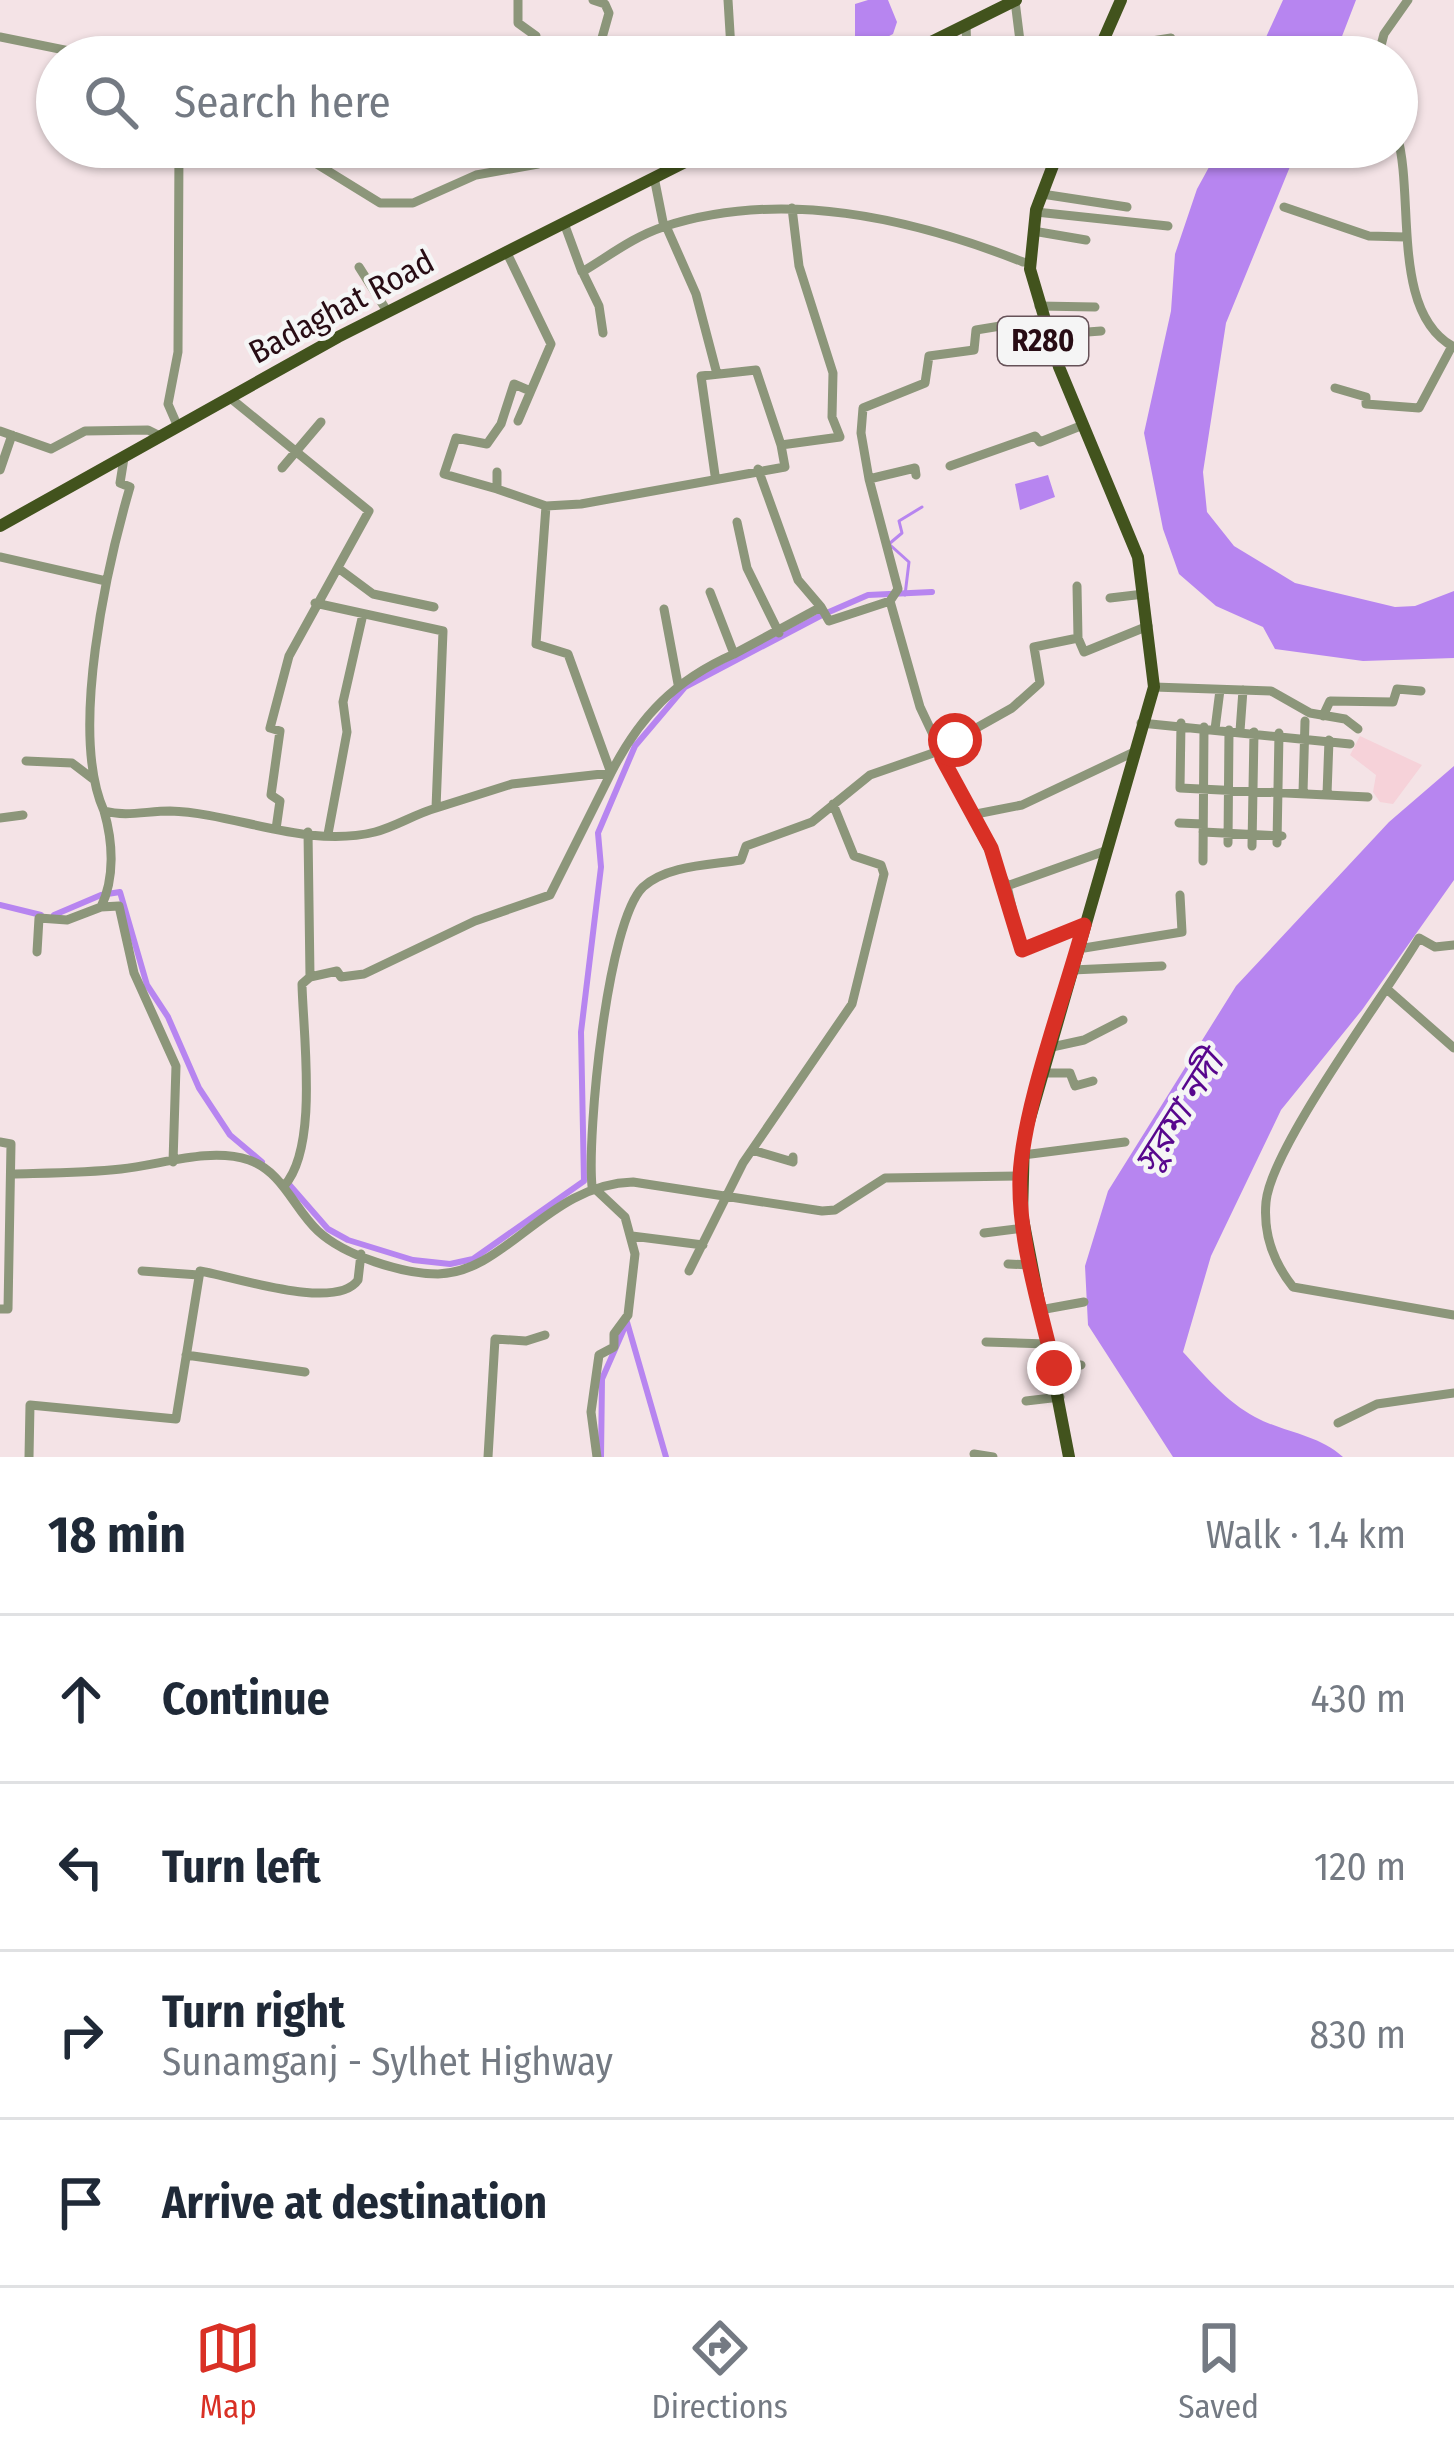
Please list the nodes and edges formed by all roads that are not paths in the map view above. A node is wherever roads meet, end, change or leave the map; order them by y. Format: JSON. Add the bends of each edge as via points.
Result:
{"nodes":[{"id":1,"x":518,"y":0,"type":"edge"},
{"id":2,"x":593,"y":0,"type":"edge"},
{"id":3,"x":728,"y":0,"type":"edge"},
{"id":4,"x":1016,"y":0,"type":"edge"},
{"id":5,"x":1117,"y":0,"type":"edge"},
{"id":6,"x":1408,"y":0,"type":"edge"},
{"id":7,"x":966,"y":24,"type":"junction"},
{"id":8,"x":536,"y":36,"type":"edge"},
{"id":9,"x":603,"y":36,"type":"edge"},
{"id":10,"x":730,"y":36,"type":"edge"},
{"id":11,"x":943,"y":36,"type":"edge"},
{"id":12,"x":966,"y":36,"type":"edge"},
{"id":13,"x":1020,"y":36,"type":"edge"},
{"id":14,"x":1103,"y":36,"type":"edge"},
{"id":15,"x":1383,"y":36,"type":"edge"},
{"id":16,"x":0,"y":37,"type":"edge"},
{"id":17,"x":36,"y":44,"type":"edge"},
{"id":18,"x":178,"y":168,"type":"edge"},
{"id":19,"x":324,"y":168,"type":"edge"},
{"id":20,"x":515,"y":168,"type":"edge"},
{"id":21,"x":673,"y":168,"type":"edge"},
{"id":22,"x":1048,"y":168,"type":"edge"},
{"id":23,"x":1050,"y":168,"type":"edge"},
{"id":24,"x":1403,"y":168,"type":"edge"},
{"id":25,"x":654,"y":177,"type":"junction"},
{"id":26,"x":1042,"y":194,"type":"junction"},
{"id":27,"x":1127,"y":207,"type":"dead end"},
{"id":28,"x":1284,"y":207,"type":"dead end"},
{"id":29,"x":792,"y":208,"type":"junction"},
{"id":30,"x":1036,"y":212,"type":"junction"},
{"id":31,"x":563,"y":223,"type":"junction"},
{"id":32,"x":665,"y":226,"type":"junction"},
{"id":33,"x":1168,"y":226,"type":"dead end"},
{"id":34,"x":1033,"y":231,"type":"junction"},
{"id":35,"x":1405,"y":237,"type":"junction"},
{"id":36,"x":1086,"y":240,"type":"dead end"},
{"id":37,"x":506,"y":251,"type":"junction"},
{"id":38,"x":1023,"y":262,"type":"junction"},
{"id":39,"x":359,"y":267,"type":"dead end"},
{"id":40,"x":582,"y":271,"type":"junction"},
{"id":41,"x":1095,"y":307,"type":"dead end"},
{"id":42,"x":387,"y":311,"type":"junction"},
{"id":43,"x":1038,"y":313,"type":"junction"},
{"id":44,"x":1101,"y":331,"type":"dead end"},
{"id":45,"x":603,"y":333,"type":"dead end"},
{"id":46,"x":1046,"y":338,"type":"junction"},
{"id":47,"x":1453,"y":346,"type":"edge"},
{"id":48,"x":1017,"y":350,"type":"dead end"},
{"id":49,"x":717,"y":374,"type":"junction"},
{"id":50,"x":1335,"y":388,"type":"dead end"},
{"id":51,"x":528,"y":390,"type":"junction"},
{"id":52,"x":229,"y":397,"type":"junction"},
{"id":53,"x":518,"y":421,"type":"dead end"},
{"id":54,"x":321,"y":422,"type":"dead end"},
{"id":55,"x":178,"y":428,"type":"junction"},
{"id":56,"x":1078,"y":428,"type":"junction"},
{"id":57,"x":0,"y":431,"type":"edge"},
{"id":58,"x":12,"y":435,"type":"junction"},
{"id":59,"x":161,"y":437,"type":"junction"},
{"id":60,"x":781,"y":445,"type":"junction"},
{"id":61,"x":296,"y":452,"type":"junction"},
{"id":62,"x":124,"y":458,"type":"junction"},
{"id":63,"x":950,"y":466,"type":"dead end"},
{"id":64,"x":282,"y":468,"type":"dead end"},
{"id":65,"x":758,"y":469,"type":"junction"},
{"id":66,"x":0,"y":470,"type":"edge"},
{"id":67,"x":496,"y":472,"type":"dead end"},
{"id":68,"x":716,"y":475,"type":"junction"},
{"id":69,"x":916,"y":475,"type":"dead end"},
{"id":70,"x":869,"y":479,"type":"junction"},
{"id":71,"x":497,"y":489,"type":"junction"},
{"id":72,"x":546,"y":506,"type":"junction"},
{"id":73,"x":737,"y":522,"type":"dead end"},
{"id":74,"x":1123,"y":525,"type":"junction"},
{"id":75,"x":0,"y":526,"type":"edge"},
{"id":76,"x":0,"y":557,"type":"edge"},
{"id":77,"x":338,"y":568,"type":"junction"},
{"id":78,"x":106,"y":581,"type":"junction"},
{"id":79,"x":1077,"y":586,"type":"dead end"},
{"id":80,"x":1143,"y":590,"type":"junction"},
{"id":81,"x":710,"y":592,"type":"dead end"},
{"id":82,"x":894,"y":597,"type":"junction"},
{"id":83,"x":1110,"y":598,"type":"dead end"},
{"id":84,"x":315,"y":603,"type":"junction"},
{"id":85,"x":434,"y":607,"type":"dead end"},
{"id":86,"x":664,"y":609,"type":"dead end"},
{"id":87,"x":824,"y":612,"type":"junction"},
{"id":88,"x":363,"y":614,"type":"junction"},
{"id":89,"x":1148,"y":626,"type":"junction"},
{"id":90,"x":779,"y":633,"type":"junction"},
{"id":91,"x":1078,"y":638,"type":"junction"},
{"id":92,"x":734,"y":654,"type":"junction"},
{"id":93,"x":678,"y":684,"type":"junction"},
{"id":94,"x":1154,"y":687,"type":"junction"},
{"id":95,"x":1220,"y":690,"type":"junction"},
{"id":96,"x":1243,"y":690,"type":"junction"},
{"id":97,"x":1421,"y":691,"type":"dead end"},
{"id":98,"x":1323,"y":716,"type":"junction"},
{"id":99,"x":1305,"y":721,"type":"dead end"},
{"id":100,"x":1141,"y":723,"type":"junction"},
{"id":101,"x":1181,"y":723,"type":"junction"},
{"id":102,"x":1210,"y":728,"type":"junction"},
{"id":103,"x":1358,"y":729,"type":"dead end"},
{"id":104,"x":1234,"y":730,"type":"junction"},
{"id":105,"x":1254,"y":732,"type":"junction"},
{"id":106,"x":1279,"y":734,"type":"junction"},
{"id":107,"x":1303,"y":736,"type":"junction"},
{"id":108,"x":1329,"y":740,"type":"junction"},
{"id":109,"x":1350,"y":743,"type":"dead end"},
{"id":110,"x":1134,"y":752,"type":"junction"},
{"id":111,"x":940,"y":754,"type":"junction"},
{"id":112,"x":26,"y":761,"type":"dead end"},
{"id":113,"x":611,"y":773,"type":"junction"},
{"id":114,"x":93,"y":778,"type":"junction"},
{"id":115,"x":1203,"y":788,"type":"junction"},
{"id":116,"x":1228,"y":789,"type":"junction"},
{"id":117,"x":1252,"y":790,"type":"junction"},
{"id":118,"x":1278,"y":791,"type":"junction"},
{"id":119,"x":1303,"y":793,"type":"junction"},
{"id":120,"x":1327,"y":794,"type":"junction"},
{"id":121,"x":1368,"y":797,"type":"dead end"},
{"id":122,"x":832,"y":805,"type":"junction"},
{"id":123,"x":436,"y":808,"type":"junction"},
{"id":124,"x":104,"y":811,"type":"junction"},
{"id":125,"x":23,"y":815,"type":"dead end"},
{"id":126,"x":971,"y":815,"type":"junction"},
{"id":127,"x":0,"y":818,"type":"edge"},
{"id":128,"x":1179,"y":823,"type":"dead end"},
{"id":129,"x":1203,"y":828,"type":"junction"},
{"id":130,"x":276,"y":830,"type":"junction"},
{"id":131,"x":308,"y":832,"type":"junction"},
{"id":132,"x":328,"y":834,"type":"junction"},
{"id":133,"x":1228,"y":838,"type":"junction"},
{"id":134,"x":1253,"y":840,"type":"junction"},
{"id":135,"x":1105,"y":851,"type":"junction"},
{"id":136,"x":1203,"y":861,"type":"dead end"},
{"id":137,"x":1007,"y":886,"type":"junction"},
{"id":138,"x":1180,"y":895,"type":"dead end"},
{"id":139,"x":105,"y":898,"type":"junction"},
{"id":140,"x":1084,"y":925,"type":"junction"},
{"id":141,"x":1454,"y":945,"type":"edge"},
{"id":142,"x":1078,"y":949,"type":"junction"},
{"id":143,"x":37,"y":952,"type":"dead end"},
{"id":144,"x":1162,"y":966,"type":"dead end"},
{"id":145,"x":1072,"y":970,"type":"junction"},
{"id":146,"x":310,"y":976,"type":"junction"},
{"id":147,"x":1388,"y":990,"type":"junction"},
{"id":148,"x":1124,"y":1020,"type":"dead end"},
{"id":149,"x":1052,"y":1046,"type":"junction"},
{"id":150,"x":1454,"y":1048,"type":"edge"},
{"id":151,"x":1044,"y":1073,"type":"junction"},
{"id":152,"x":1093,"y":1081,"type":"dead end"},
{"id":153,"x":0,"y":1142,"type":"edge"},
{"id":154,"x":1125,"y":1142,"type":"dead end"},
{"id":155,"x":752,"y":1150,"type":"junction"},
{"id":156,"x":1023,"y":1155,"type":"junction"},
{"id":157,"x":794,"y":1157,"type":"dead end"},
{"id":158,"x":173,"y":1162,"type":"junction"},
{"id":159,"x":11,"y":1174,"type":"junction"},
{"id":160,"x":1020,"y":1177,"type":"junction"},
{"id":161,"x":287,"y":1182,"type":"junction"},
{"id":162,"x":592,"y":1186,"type":"junction"},
{"id":163,"x":727,"y":1198,"type":"junction"},
{"id":164,"x":5,"y":1203,"type":"edge"},
{"id":165,"x":1024,"y":1228,"type":"junction"},
{"id":166,"x":984,"y":1233,"type":"dead end"},
{"id":167,"x":632,"y":1236,"type":"junction"},
{"id":168,"x":703,"y":1245,"type":"junction"},
{"id":169,"x":361,"y":1254,"type":"junction"},
{"id":170,"x":1008,"y":1264,"type":"dead end"},
{"id":171,"x":1031,"y":1265,"type":"junction"},
{"id":172,"x":142,"y":1271,"type":"dead end"},
{"id":173,"x":689,"y":1271,"type":"dead end"},
{"id":174,"x":199,"y":1275,"type":"junction"},
{"id":175,"x":1084,"y":1302,"type":"dead end"},
{"id":176,"x":0,"y":1309,"type":"edge"},
{"id":177,"x":1040,"y":1310,"type":"junction"},
{"id":178,"x":1454,"y":1315,"type":"edge"},
{"id":179,"x":545,"y":1335,"type":"dead end"},
{"id":180,"x":986,"y":1342,"type":"dead end"},
{"id":181,"x":1048,"y":1344,"type":"junction"},
{"id":182,"x":185,"y":1355,"type":"junction"},
{"id":183,"x":1081,"y":1365,"type":"dead end"},
{"id":184,"x":1054,"y":1368,"type":"junction"},
{"id":185,"x":305,"y":1372,"type":"dead end"},
{"id":186,"x":1454,"y":1393,"type":"edge"},
{"id":187,"x":1060,"y":1397,"type":"junction"},
{"id":188,"x":1025,"y":1401,"type":"dead end"},
{"id":189,"x":1338,"y":1423,"type":"dead end"},
{"id":190,"x":974,"y":1454,"type":"edge"},
{"id":191,"x":29,"y":1457,"type":"edge"},
{"id":192,"x":488,"y":1457,"type":"edge"},
{"id":193,"x":597,"y":1457,"type":"edge"},
{"id":194,"x":993,"y":1457,"type":"edge"},
{"id":195,"x":1069,"y":1457,"type":"edge"}],
"edges":[{"from":1,"to":8,"type":"street","via":[[518,23]]},
{"from":2,"to":9,"type":"street","via":[[609,13]]},
{"from":3,"to":10,"type":"street"},
{"from":4,"to":7,"type":"main road"},
{"from":4,"to":13,"type":"street"},
{"from":5,"to":14,"type":"main road"},
{"from":6,"to":15,"type":"street"},
{"from":7,"to":11,"type":"main road"},
{"from":7,"to":12,"type":"street"},
{"from":16,"to":17,"type":"street"},
{"from":18,"to":55,"type":"street","via":[[178,352],[168,404]]},
{"from":19,"to":20,"type":"street","via":[[380,203],[412,203],[476,175]]},
{"from":21,"to":25,"type":"main road","name":"Badaghat Road"},
{"from":22,"to":38,"type":"main road","number":"R280"},
{"from":23,"to":26,"type":"main road","number":"R280"},
{"from":24,"to":35,"type":"street"},
{"from":25,"to":31,"type":"main road","name":"Badaghat Road"},
{"from":25,"to":32,"type":"street"},
{"from":26,"to":27,"type":"street"},
{"from":26,"to":30,"type":"main road","number":"R280"},
{"from":28,"to":35,"type":"street","via":[[1369,236]]},
{"from":29,"to":32,"type":"street"},
{"from":29,"to":38,"type":"street","via":[[938,230]]},
{"from":29,"to":60,"type":"street","via":[[800,266],[833,373],[840,436]]},
{"from":30,"to":33,"type":"street"},
{"from":30,"to":34,"type":"main road","number":"R280"},
{"from":31,"to":37,"type":"main road","name":"Badaghat Road"},
{"from":31,"to":40,"type":"street"},
{"from":32,"to":40,"type":"street"},
{"from":32,"to":49,"type":"street","via":[[696,294]]},
{"from":34,"to":36,"type":"street"},
{"from":34,"to":43,"type":"main road","number":"R280"},
{"from":35,"to":47,"type":"street","via":[[1427,325]]},
{"from":37,"to":42,"type":"main road","name":"Badaghat Road"},
{"from":37,"to":51,"type":"street","via":[[551,344]]},
{"from":38,"to":43,"type":"main road","number":"R280"},
{"from":39,"to":42,"type":"street"},
{"from":40,"to":45,"type":"street"},
{"from":41,"to":43,"type":"street"},
{"from":42,"to":52,"type":"main road","name":"Badaghat Road"},
{"from":43,"to":46,"type":"main road","number":"R280"},
{"from":43,"to":70,"type":"street","via":[[976,330],[974,350],[929,356],[925,383],[863,408]]},
{"from":44,"to":46,"type":"street"},
{"from":46,"to":48,"type":"street"},
{"from":46,"to":56,"type":"main road","number":"R280"},
{"from":46,"to":74,"type":"main road","number":"R280"},
{"from":47,"to":50,"type":"street","via":[[1412,412],[1366,404]]},
{"from":49,"to":60,"type":"street","via":[[756,370]]},
{"from":49,"to":68,"type":"street","via":[[698,379]]},
{"from":51,"to":53,"type":"street"},
{"from":51,"to":71,"type":"street","via":[[514,384],[487,444],[456,438],[444,474]]},
{"from":52,"to":55,"type":"main road","name":"Badaghat Road"},
{"from":52,"to":61,"type":"street"},
{"from":54,"to":61,"type":"street"},
{"from":55,"to":59,"type":"main road","name":"Badaghat Road"},
{"from":56,"to":63,"type":"street","via":[[1040,442],[1035,436],[1005,443]]},
{"from":56,"to":74,"type":"main road","number":"R280"},
{"from":57,"to":58,"type":"street"},
{"from":58,"to":59,"type":"street","via":[[51,449],[85,431]]},
{"from":58,"to":66,"type":"street"},
{"from":59,"to":62,"type":"main road","name":"Badaghat Road"},
{"from":60,"to":65,"type":"street","via":[[785,466]]},
{"from":61,"to":64,"type":"street"},
{"from":61,"to":77,"type":"street","via":[[369,511]]},
{"from":62,"to":75,"type":"main road","name":"Badaghat Road"},
{"from":62,"to":78,"type":"street","via":[[120,483],[130,487]]},
{"from":65,"to":68,"type":"street"},
{"from":65,"to":87,"type":"street","via":[[798,580]]},
{"from":67,"to":71,"type":"street"},
{"from":68,"to":72,"type":"street"},
{"from":69,"to":70,"type":"street","via":[[915,468]]},
{"from":70,"to":82,"type":"street"},
{"from":71,"to":72,"type":"street"},
{"from":72,"to":113,"type":"street","via":[[536,644],[568,654]]},
{"from":73,"to":90,"type":"street","via":[[747,568]]},
{"from":74,"to":80,"type":"main road"},
{"from":76,"to":78,"type":"street"},
{"from":77,"to":84,"type":"street"},
{"from":77,"to":85,"type":"street","via":[[373,594]]},
{"from":78,"to":114,"type":"street","via":[[92,686]]},
{"from":79,"to":91,"type":"street"},
{"from":80,"to":83,"type":"street"},
{"from":80,"to":89,"type":"main road"},
{"from":81,"to":92,"type":"street"},
{"from":82,"to":87,"type":"street"},
{"from":82,"to":111,"type":"street","via":[[901,655]]},
{"from":84,"to":88,"type":"street"},
{"from":84,"to":130,"type":"street","via":[[289,656],[269,728],[280,731],[271,795],[280,801]]},
{"from":86,"to":93,"type":"street"},
{"from":87,"to":90,"type":"street"},
{"from":88,"to":123,"type":"street","via":[[443,631]]},
{"from":88,"to":132,"type":"street"},
{"from":89,"to":91,"type":"street","via":[[1084,652]]},
{"from":89,"to":94,"type":"main road"},
{"from":90,"to":92,"type":"street"},
{"from":91,"to":111,"type":"street","via":[[1034,647],[1040,683]]},
{"from":92,"to":93,"type":"street"},
{"from":93,"to":113,"type":"street"},
{"from":94,"to":95,"type":"street"},
{"from":94,"to":100,"type":"main road"},
{"from":95,"to":96,"type":"street"},
{"from":95,"to":102,"type":"street"},
{"from":96,"to":98,"type":"street","via":[[1271,691]]},
{"from":96,"to":104,"type":"street"},
{"from":97,"to":98,"type":"street","via":[[1396,689],[1393,702],[1330,701]]},
{"from":98,"to":103,"type":"street"},
{"from":99,"to":107,"type":"street"},
{"from":100,"to":101,"type":"street"},
{"from":100,"to":110,"type":"main road"},
{"from":101,"to":102,"type":"street"},
{"from":101,"to":115,"type":"street","via":[[1180,788]]},
{"from":102,"to":104,"type":"street"},
{"from":102,"to":115,"type":"street"},
{"from":104,"to":105,"type":"street"},
{"from":104,"to":116,"type":"street"},
{"from":105,"to":106,"type":"street"},
{"from":105,"to":117,"type":"street"},
{"from":106,"to":107,"type":"street"},
{"from":106,"to":118,"type":"street"},
{"from":107,"to":108,"type":"street"},
{"from":107,"to":119,"type":"street"},
{"from":108,"to":109,"type":"street"},
{"from":108,"to":120,"type":"street"},
{"from":110,"to":126,"type":"street","via":[[1022,805]]},
{"from":110,"to":135,"type":"main road"},
{"from":111,"to":122,"type":"street","via":[[870,776]]},
{"from":111,"to":126,"type":"street"},
{"from":112,"to":114,"type":"street","via":[[72,763]]},
{"from":113,"to":123,"type":"street","via":[[512,784]]},
{"from":113,"to":146,"type":"street","via":[[550,895],[364,974]]},
{"from":114,"to":124,"type":"street"},
{"from":115,"to":116,"type":"street"},
{"from":115,"to":129,"type":"street"},
{"from":116,"to":117,"type":"street"},
{"from":116,"to":133,"type":"street"},
{"from":117,"to":118,"type":"street"},
{"from":117,"to":134,"type":"street"},
{"from":118,"to":119,"type":"street"},
{"from":118,"to":134,"type":"street","via":[[1278,838]]},
{"from":119,"to":120,"type":"street"},
{"from":120,"to":121,"type":"street"},
{"from":122,"to":155,"type":"street","via":[[854,856],[880,865],[875,923],[852,1004]]},
{"from":122,"to":162,"type":"street","via":[[812,822],[746,846],[741,860],[663,875],[638,891],[598,1043]]},
{"from":123,"to":132,"type":"street","via":[[375,832]]},
{"from":124,"to":130,"type":"street","via":[[223,816]]},
{"from":124,"to":139,"type":"street","via":[[112,846]]},
{"from":125,"to":127,"type":"street"},
{"from":126,"to":137,"type":"street"},
{"from":128,"to":129,"type":"street"},
{"from":129,"to":133,"type":"street"},
{"from":129,"to":136,"type":"street"},
{"from":130,"to":131,"type":"street"},
{"from":131,"to":132,"type":"street"},
{"from":131,"to":146,"type":"street"},
{"from":133,"to":134,"type":"street"},
{"from":135,"to":137,"type":"street"},
{"from":135,"to":140,"type":"main road"},
{"from":137,"to":140,"type":"street","via":[[1022,950]]},
{"from":138,"to":142,"type":"street","via":[[1182,932]]},
{"from":139,"to":143,"type":"street","via":[[67,920],[39,918]]},
{"from":139,"to":158,"type":"street","via":[[118,906],[134,973],[176,1066]]},
{"from":140,"to":142,"type":"main road"},
{"from":141,"to":147,"type":"street","via":[[1419,938]]},
{"from":142,"to":145,"type":"main road"},
{"from":144,"to":145,"type":"street"},
{"from":145,"to":149,"type":"main road"},
{"from":146,"to":161,"type":"street","via":[[302,979],[307,1082]]},
{"from":147,"to":150,"type":"street"},
{"from":147,"to":178,"type":"street","via":[[1286,1148],[1266,1201],[1272,1260],[1293,1287]]},
{"from":148,"to":149,"type":"street"},
{"from":149,"to":151,"type":"main road"},
{"from":151,"to":152,"type":"street","via":[[1070,1073],[1076,1086]]},
{"from":151,"to":156,"type":"main road"},
{"from":153,"to":159,"type":"street","via":[[11,1144]]},
{"from":154,"to":156,"type":"street"},
{"from":155,"to":157,"type":"street"},
{"from":155,"to":163,"type":"street"},
{"from":156,"to":160,"type":"main road"},
{"from":158,"to":159,"type":"street"},
{"from":158,"to":161,"type":"street","via":[[250,1160]]},
{"from":159,"to":164,"type":"street"},
{"from":160,"to":163,"type":"street","via":[[885,1178],[822,1211]]},
{"from":160,"to":165,"type":"main road"},
{"from":161,"to":169,"type":"street","via":[[319,1232]]},
{"from":162,"to":163,"type":"street","via":[[633,1182]]},
{"from":162,"to":167,"type":"street","via":[[618,1207]]},
{"from":162,"to":169,"type":"street","via":[[462,1269],[421,1273]]},
{"from":163,"to":168,"type":"street"},
{"from":164,"to":176,"type":"street","via":[[8,1309]]},
{"from":165,"to":166,"type":"street"},
{"from":165,"to":171,"type":"main road"},
{"from":167,"to":168,"type":"street"},
{"from":167,"to":193,"type":"street","via":[[637,1270],[628,1315],[614,1347],[598,1355],[591,1412]]},
{"from":168,"to":173,"type":"street"},
{"from":169,"to":174,"type":"street","via":[[358,1280],[346,1290],[273,1291]]},
{"from":170,"to":171,"type":"street"},
{"from":171,"to":177,"type":"main road"},
{"from":172,"to":174,"type":"street"},
{"from":174,"to":182,"type":"street"},
{"from":175,"to":177,"type":"street"},
{"from":177,"to":181,"type":"main road"},
{"from":179,"to":192,"type":"street","via":[[494,1339]]},
{"from":180,"to":181,"type":"street"},
{"from":181,"to":184,"type":"main road"},
{"from":182,"to":185,"type":"street"},
{"from":182,"to":191,"type":"street","via":[[176,1419],[30,1405]]},
{"from":183,"to":184,"type":"street"},
{"from":184,"to":187,"type":"main road"},
{"from":186,"to":189,"type":"street","via":[[1377,1404]]},
{"from":187,"to":188,"type":"street"},
{"from":187,"to":195,"type":"main road"},
{"from":190,"to":194,"type":"street"}]}
